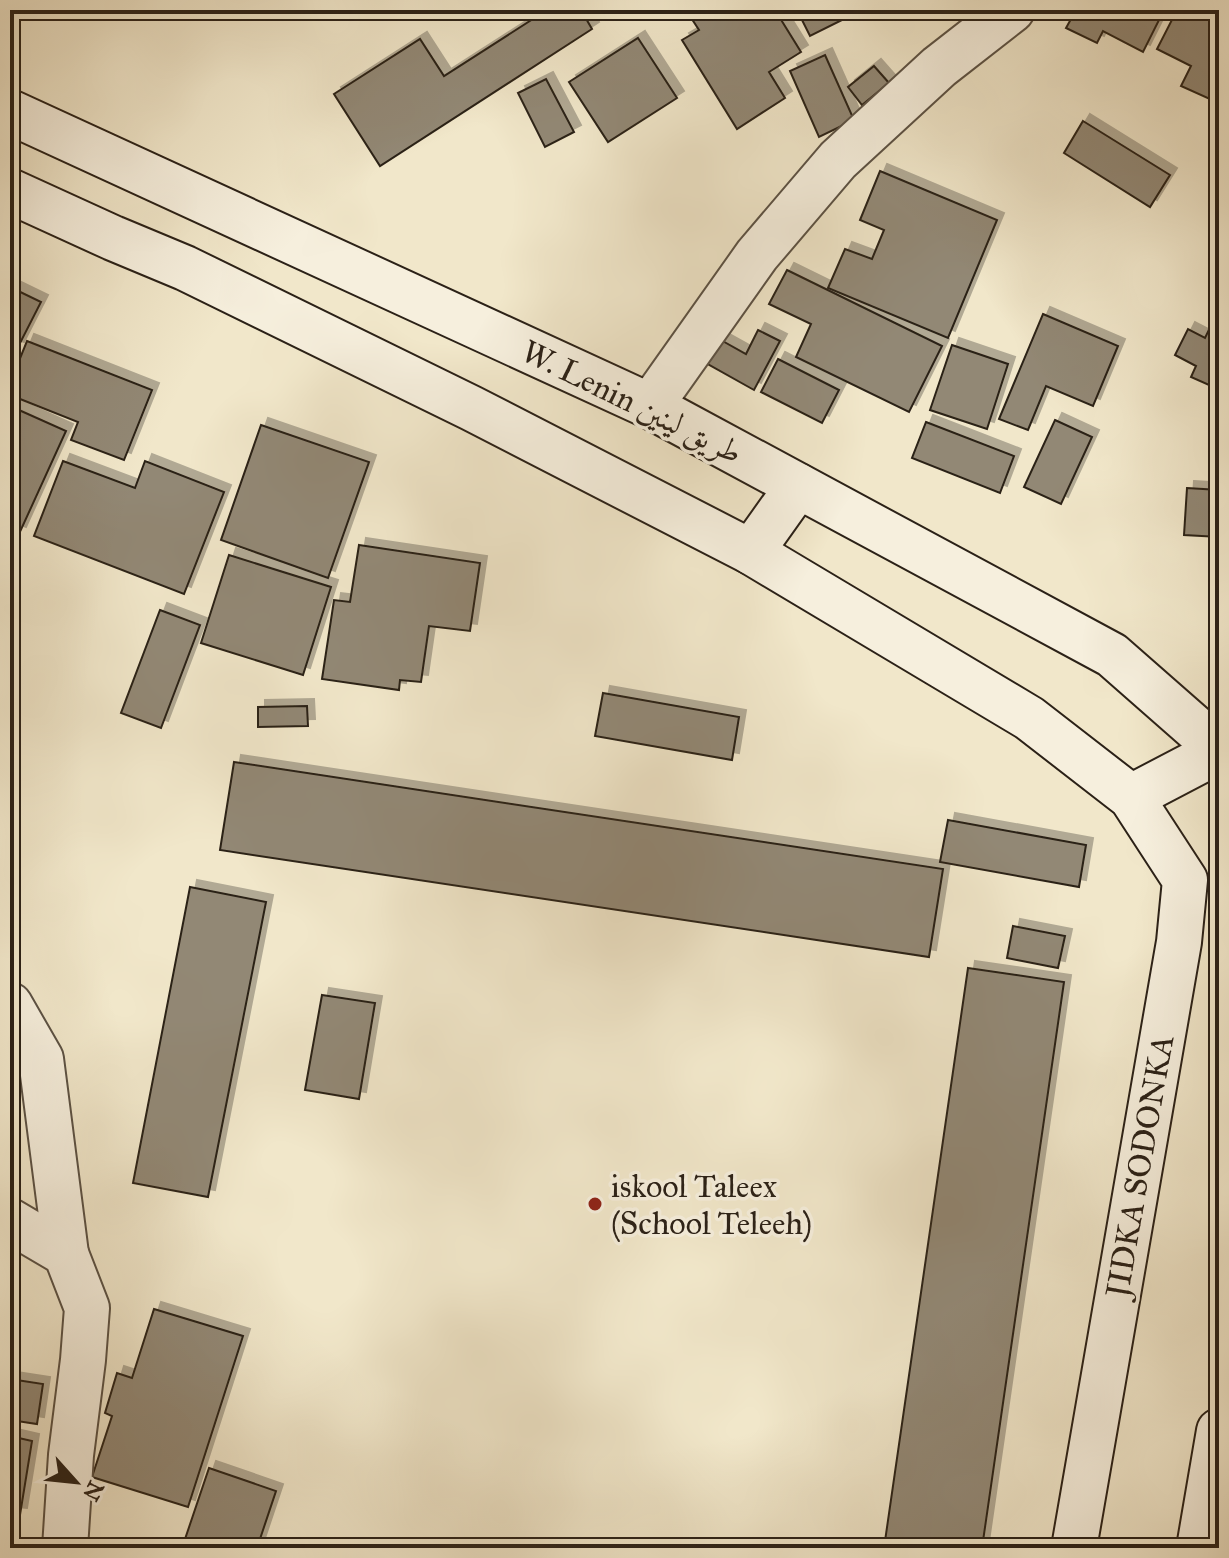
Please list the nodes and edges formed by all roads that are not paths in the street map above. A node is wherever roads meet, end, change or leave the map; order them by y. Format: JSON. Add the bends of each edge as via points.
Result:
{"nodes":[{"id":1,"x":1012,"y":10,"type":"edge"},
{"id":2,"x":10,"y":112,"type":"edge"},
{"id":3,"x":10,"y":191,"type":"edge"},
{"id":4,"x":650,"y":406,"type":"junction"},
{"id":5,"x":798,"y":486,"type":"junction"},
{"id":6,"x":751,"y":552,"type":"junction"},
{"id":7,"x":1219,"y":750,"type":"edge"},
{"id":8,"x":1131,"y":797,"type":"junction"},
{"id":9,"x":10,"y":1005,"type":"edge"},
{"id":10,"x":10,"y":1221,"type":"edge"},
{"id":11,"x":66,"y":1254,"type":"junction"},
{"id":12,"x":1219,"y":1431,"type":"edge"},
{"id":13,"x":65,"y":1548,"type":"edge"},
{"id":14,"x":1074,"y":1548,"type":"edge"},
{"id":15,"x":1199,"y":1548,"type":"edge"}],
"edges":[{"from":1,"to":4,"type":"main road","via":[[939,67],[838,160],[757,255]]},
{"from":2,"to":4,"type":"main road","name":"W. Lenin طريق لينين"},
{"from":3,"to":6,"type":"main road","via":[[185,268]]},
{"from":4,"to":5,"type":"main road","name":"W. Lenin طريق لينين"},
{"from":5,"to":6,"type":"main road"},
{"from":5,"to":7,"type":"main road","name":"W. Lenin طريق لينين","via":[[1112,655]]},
{"from":6,"to":8,"type":"main road","via":[[1029,718]]},
{"from":7,"to":8,"type":"main road"},
{"from":8,"to":14,"type":"main road","name":"JIDKA SODONKA","via":[[1185,880],[1179,942]]},
{"from":9,"to":11,"type":"main road","via":[[41,1059]]},
{"from":10,"to":11,"type":"main road"},
{"from":11,"to":13,"type":"main road","via":[[87,1308]]},
{"from":12,"to":15,"type":"main road"}]}
